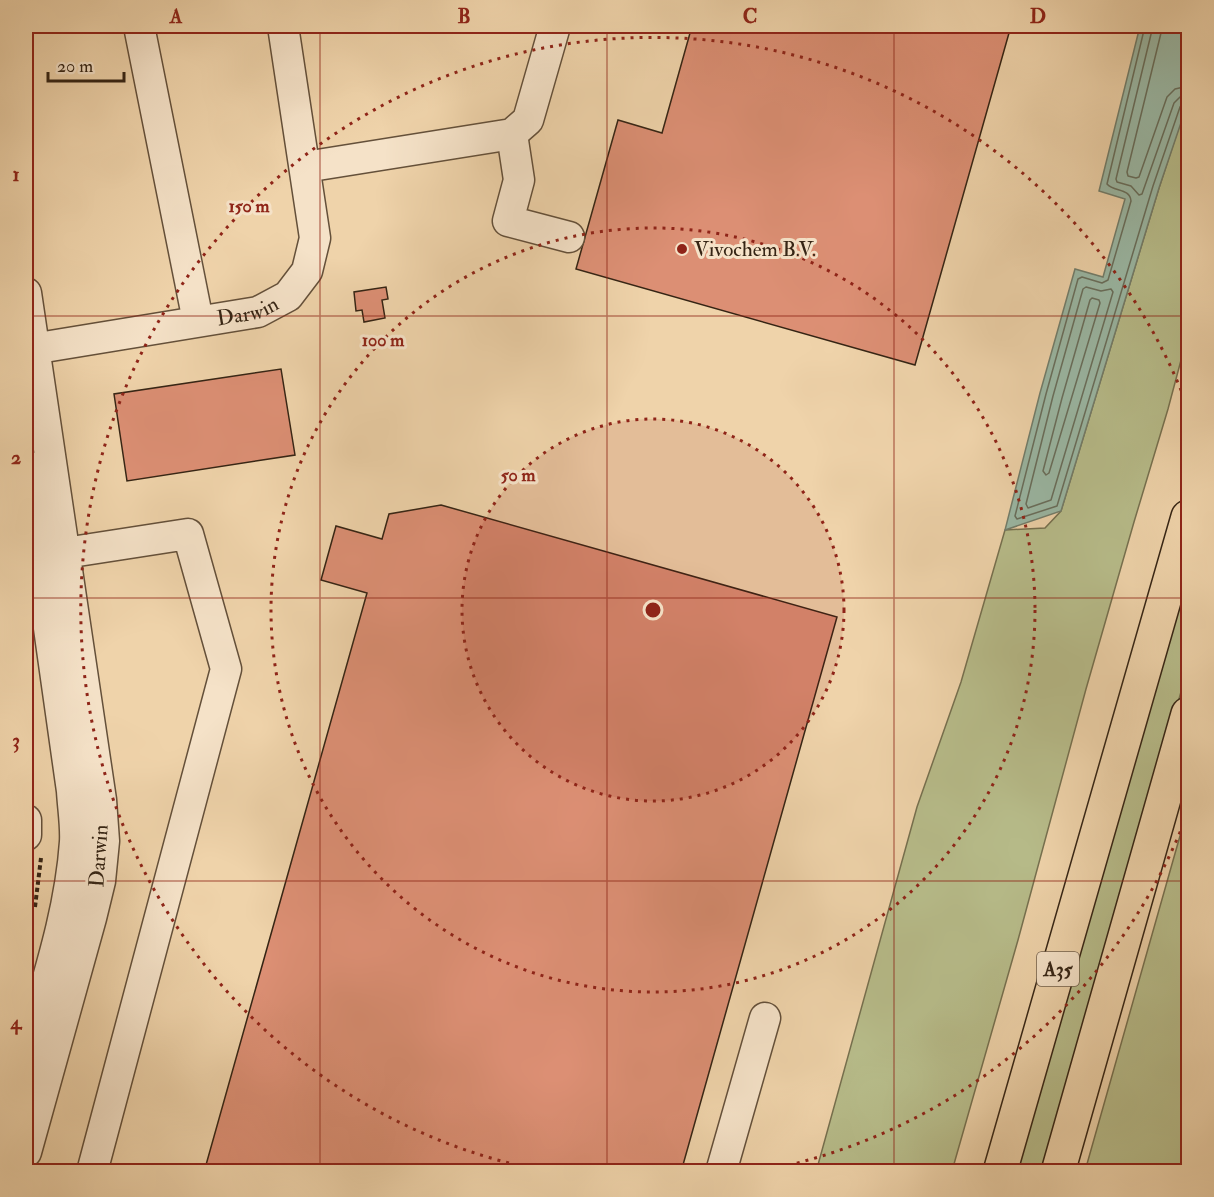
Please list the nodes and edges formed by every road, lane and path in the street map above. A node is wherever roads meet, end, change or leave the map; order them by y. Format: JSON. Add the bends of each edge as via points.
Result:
{"nodes":[{"id":1,"x":139,"y":26,"type":"edge"},
{"id":2,"x":283,"y":26,"type":"edge"},
{"id":3,"x":555,"y":26,"type":"edge"},
{"id":4,"x":512,"y":134,"type":"junction"},
{"id":5,"x":305,"y":167,"type":"junction"},
{"id":6,"x":569,"y":237,"type":"dead end"},
{"id":7,"x":26,"y":293,"type":"edge"},
{"id":8,"x":198,"y":321,"type":"junction"},
{"id":9,"x":30,"y":349,"type":"edge"},
{"id":10,"x":26,"y":465,"type":"edge"},
{"id":11,"x":1188,"y":517,"type":"edge"},
{"id":12,"x":52,"y":555,"type":"junction"},
{"id":13,"x":1188,"y":714,"type":"edge"},
{"id":14,"x":26,"y":820,"type":"edge"},
{"id":15,"x":26,"y":835,"type":"edge"},
{"id":16,"x":765,"y":1018,"type":"dead end"},
{"id":17,"x":26,"y":1055,"type":"edge"},
{"id":18,"x":26,"y":1152,"type":"edge"},
{"id":19,"x":92,"y":1172,"type":"edge"},
{"id":20,"x":721,"y":1172,"type":"edge"},
{"id":21,"x":1000,"y":1172,"type":"edge"},
{"id":22,"x":1058,"y":1172,"type":"edge"}],
"edges":[{"from":1,"to":8,"type":"street"},
{"from":2,"to":5,"type":"street","name":"Darwin"},
{"from":3,"to":4,"type":"street","via":[[528,120]]},
{"from":4,"to":5,"type":"street"},
{"from":4,"to":6,"type":"street","via":[[519,180],[508,222]]},
{"from":5,"to":8,"type":"street","name":"Darwin","via":[[315,238],[307,271],[288,296],[258,312]]},
{"from":7,"to":9,"type":"street","name":"Darwin"},
{"from":8,"to":9,"type":"street","name":"Darwin"},
{"from":9,"to":12,"type":"street","name":"Darwin"},
{"from":10,"to":12,"type":"street","name":"Darwin"},
{"from":11,"to":21,"type":"highway","number":"A35"},
{"from":12,"to":17,"type":"street","name":"Darwin","via":[[75,840],[60,934]]},
{"from":12,"to":18,"type":"street","name":"Darwin","via":[[101,800],[104,841],[91,918]]},
{"from":12,"to":19,"type":"street","via":[[188,534],[226,669]]},
{"from":13,"to":22,"type":"highway","number":"A35"},
{"from":14,"to":15,"type":"street"},
{"from":16,"to":20,"type":"street"}]}
